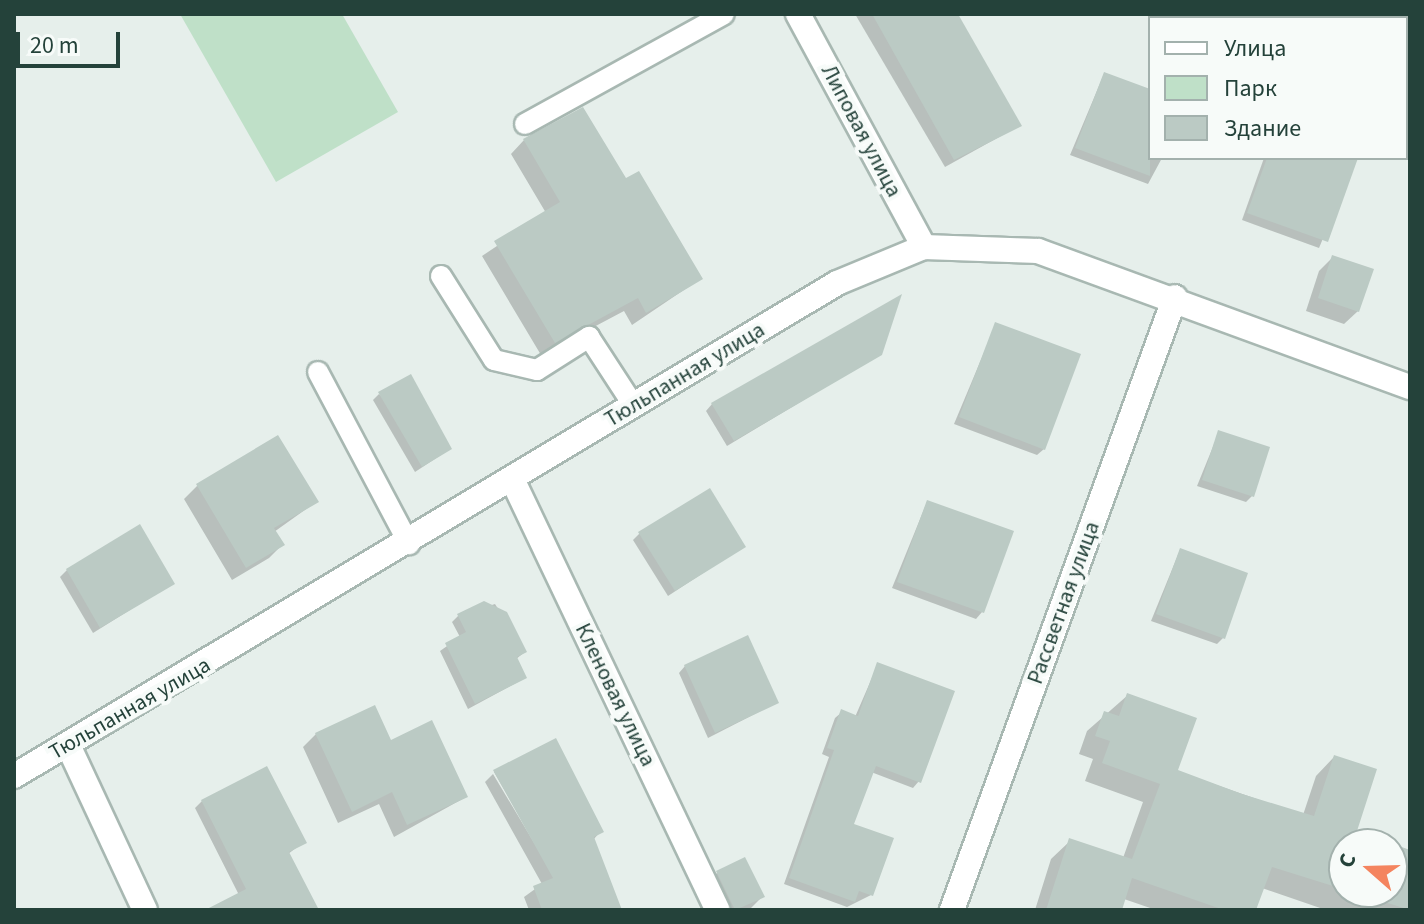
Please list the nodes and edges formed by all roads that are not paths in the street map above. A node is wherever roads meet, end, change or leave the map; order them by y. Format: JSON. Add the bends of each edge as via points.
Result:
{"nodes":[{"id":1,"x":724,"y":14,"type":"edge"},
{"id":2,"x":798,"y":14,"type":"edge"},
{"id":3,"x":525,"y":124,"type":"dead end"},
{"id":4,"x":924,"y":247,"type":"junction"},
{"id":5,"x":441,"y":276,"type":"dead end"},
{"id":6,"x":1175,"y":297,"type":"junction"},
{"id":7,"x":318,"y":372,"type":"dead end"},
{"id":8,"x":1410,"y":387,"type":"edge"},
{"id":9,"x":634,"y":406,"type":"junction"},
{"id":10,"x":513,"y":481,"type":"junction"},
{"id":11,"x":409,"y":544,"type":"junction"},
{"id":12,"x":68,"y":745,"type":"junction"},
{"id":13,"x":14,"y":776,"type":"edge"},
{"id":14,"x":145,"y":910,"type":"edge"},
{"id":15,"x":718,"y":910,"type":"edge"},
{"id":16,"x":952,"y":910,"type":"edge"}],
"edges":[{"from":1,"to":3,"type":"lane"},
{"from":2,"to":4,"type":"street","name":"Липовая улица"},
{"from":4,"to":6,"type":"street","name":"Тюльпанная улица","via":[[1038,251]]},
{"from":4,"to":9,"type":"street","name":"Тюльпанная улица","via":[[837,283]]},
{"from":5,"to":9,"type":"lane","via":[[494,360],[537,370],[589,337]]},
{"from":6,"to":8,"type":"street","name":"Тюльпанная улица"},
{"from":6,"to":16,"type":"street","name":"Рассветная улица"},
{"from":7,"to":11,"type":"lane"},
{"from":9,"to":10,"type":"street","name":"Тюльпанная улица"},
{"from":10,"to":11,"type":"street","name":"Тюльпанная улица"},
{"from":10,"to":15,"type":"street","name":"Кленовая улица"},
{"from":11,"to":12,"type":"street","name":"Тюльпанная улица"},
{"from":12,"to":13,"type":"street","name":"Тюльпанная улица"},
{"from":12,"to":14,"type":"street"}]}
